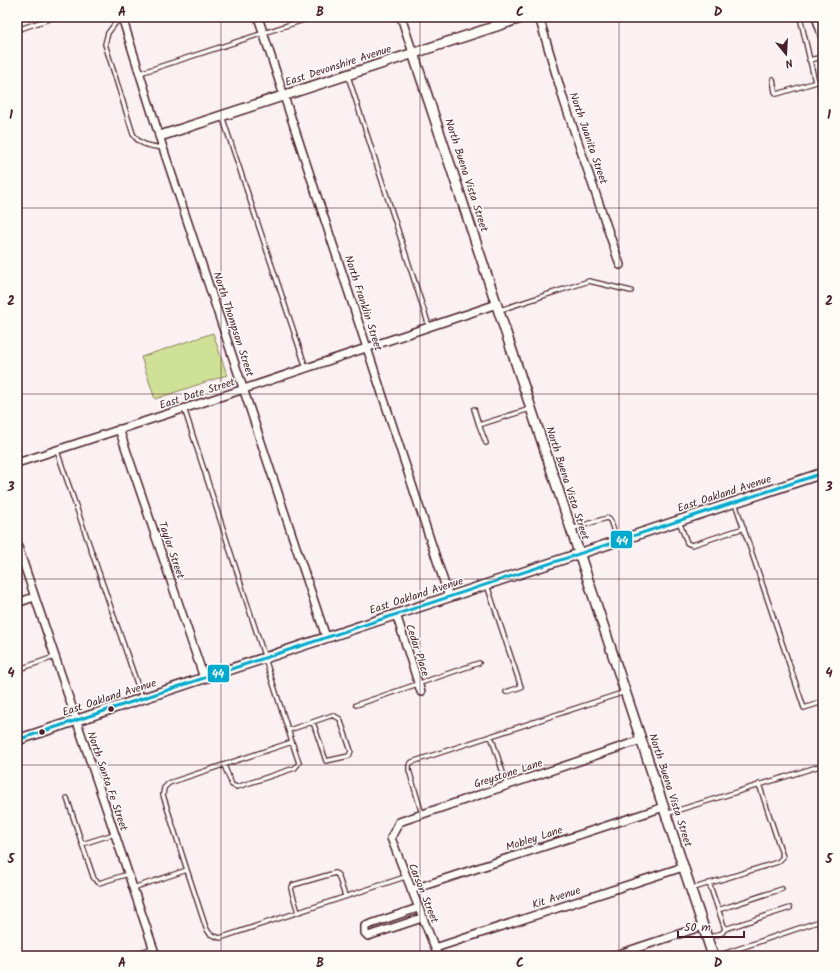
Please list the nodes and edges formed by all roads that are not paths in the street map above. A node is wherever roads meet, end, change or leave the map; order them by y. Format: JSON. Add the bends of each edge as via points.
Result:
{"nodes":[{"id":1,"x":55,"y":17,"type":"edge"},
{"id":2,"x":121,"y":17,"type":"edge"},
{"id":3,"x":258,"y":17,"type":"edge"},
{"id":4,"x":313,"y":17,"type":"edge"},
{"id":5,"x":401,"y":17,"type":"edge"},
{"id":6,"x":491,"y":17,"type":"edge"},
{"id":7,"x":524,"y":17,"type":"edge"},
{"id":8,"x":539,"y":17,"type":"edge"},
{"id":9,"x":800,"y":17,"type":"edge"},
{"id":10,"x":819,"y":20,"type":"edge"},
{"id":11,"x":494,"y":27,"type":"junction"},
{"id":12,"x":17,"y":30,"type":"edge"},
{"id":13,"x":263,"y":33,"type":"junction"},
{"id":14,"x":823,"y":38,"type":"edge"},
{"id":15,"x":414,"y":53,"type":"junction"},
{"id":16,"x":823,"y":57,"type":"edge"},
{"id":17,"x":809,"y":60,"type":"junction"},
{"id":18,"x":140,"y":73,"type":"junction"},
{"id":19,"x":348,"y":75,"type":"junction"},
{"id":20,"x":773,"y":79,"type":"dead end"},
{"id":21,"x":823,"y":80,"type":"edge"},
{"id":22,"x":815,"y":82,"type":"junction"},
{"id":23,"x":284,"y":96,"type":"junction"},
{"id":24,"x":222,"y":116,"type":"junction"},
{"id":25,"x":160,"y":136,"type":"junction"},
{"id":26,"x":163,"y":148,"type":"junction"},
{"id":27,"x":620,"y":265,"type":"dead end"},
{"id":28,"x":631,"y":291,"type":"dead end"},
{"id":29,"x":498,"y":307,"type":"junction"},
{"id":30,"x":429,"y":326,"type":"junction"},
{"id":31,"x":367,"y":347,"type":"junction"},
{"id":32,"x":306,"y":368,"type":"junction"},
{"id":33,"x":244,"y":389,"type":"junction"},
{"id":34,"x":184,"y":408,"type":"junction"},
{"id":35,"x":474,"y":409,"type":"dead end"},
{"id":36,"x":531,"y":409,"type":"junction"},
{"id":37,"x":479,"y":425,"type":"junction"},
{"id":38,"x":119,"y":429,"type":"junction"},
{"id":39,"x":486,"y":443,"type":"dead end"},
{"id":40,"x":57,"y":450,"type":"junction"},
{"id":41,"x":17,"y":462,"type":"edge"},
{"id":42,"x":823,"y":473,"type":"edge"},
{"id":43,"x":735,"y":502,"type":"junction"},
{"id":44,"x":679,"y":520,"type":"junction"},
{"id":45,"x":744,"y":528,"type":"junction"},
{"id":46,"x":571,"y":529,"type":"junction"},
{"id":47,"x":617,"y":541,"type":"junction"},
{"id":48,"x":17,"y":544,"type":"edge"},
{"id":49,"x":579,"y":553,"type":"junction"},
{"id":50,"x":487,"y":584,"type":"junction"},
{"id":51,"x":34,"y":597,"type":"junction"},
{"id":52,"x":449,"y":597,"type":"junction"},
{"id":53,"x":17,"y":603,"type":"edge"},
{"id":54,"x":396,"y":614,"type":"junction"},
{"id":55,"x":326,"y":637,"type":"junction"},
{"id":56,"x":54,"y":657,"type":"junction"},
{"id":57,"x":265,"y":658,"type":"junction"},
{"id":58,"x":479,"y":663,"type":"dead end"},
{"id":59,"x":17,"y":670,"type":"edge"},
{"id":60,"x":204,"y":678,"type":"junction"},
{"id":61,"x":418,"y":684,"type":"junction"},
{"id":62,"x":421,"y":692,"type":"dead end"},
{"id":63,"x":506,"y":692,"type":"dead end"},
{"id":64,"x":625,"y":692,"type":"junction"},
{"id":65,"x":142,"y":699,"type":"junction"},
{"id":66,"x":823,"y":702,"type":"edge"},
{"id":67,"x":356,"y":705,"type":"dead end"},
{"id":68,"x":76,"y":721,"type":"junction"},
{"id":69,"x":313,"y":722,"type":"junction"},
{"id":70,"x":288,"y":730,"type":"junction"},
{"id":71,"x":490,"y":736,"type":"junction"},
{"id":72,"x":17,"y":740,"type":"edge"},
{"id":73,"x":641,"y":740,"type":"junction"},
{"id":74,"x":292,"y":742,"type":"junction"},
{"id":75,"x":823,"y":764,"type":"edge"},
{"id":76,"x":224,"y":765,"type":"junction"},
{"id":77,"x":759,"y":784,"type":"junction"},
{"id":78,"x":507,"y":785,"type":"junction"},
{"id":79,"x":67,"y":798,"type":"dead end"},
{"id":80,"x":665,"y":810,"type":"junction"},
{"id":81,"x":422,"y":814,"type":"junction"},
{"id":82,"x":114,"y":834,"type":"junction"},
{"id":83,"x":391,"y":838,"type":"joint"},
{"id":84,"x":82,"y":844,"type":"junction"},
{"id":85,"x":684,"y":867,"type":"junction"},
{"id":86,"x":187,"y":870,"type":"junction"},
{"id":87,"x":128,"y":874,"type":"junction"},
{"id":88,"x":405,"y":877,"type":"junction"},
{"id":89,"x":709,"y":883,"type":"junction"},
{"id":90,"x":133,"y":888,"type":"junction"},
{"id":91,"x":691,"y":889,"type":"junction"},
{"id":92,"x":782,"y":889,"type":"dead end"},
{"id":93,"x":410,"y":890,"type":"junction"},
{"id":94,"x":345,"y":896,"type":"junction"},
{"id":95,"x":418,"y":908,"type":"junction"},
{"id":96,"x":790,"y":908,"type":"dead end"},
{"id":97,"x":718,"y":910,"type":"junction"},
{"id":98,"x":298,"y":912,"type":"junction"},
{"id":99,"x":422,"y":918,"type":"junction"},
{"id":100,"x":823,"y":920,"type":"edge"},
{"id":101,"x":703,"y":926,"type":"junction"},
{"id":102,"x":725,"y":929,"type":"junction"},
{"id":103,"x":707,"y":939,"type":"junction"},
{"id":104,"x":153,"y":948,"type":"junction"},
{"id":105,"x":435,"y":948,"type":"junction"},
{"id":106,"x":129,"y":956,"type":"edge"},
{"id":107,"x":156,"y":956,"type":"edge"},
{"id":108,"x":438,"y":956,"type":"edge"},
{"id":109,"x":613,"y":956,"type":"edge"},
{"id":110,"x":713,"y":956,"type":"edge"},
{"id":111,"x":717,"y":956,"type":"edge"}],
"edges":[{"from":1,"to":12,"type":"lane"},
{"from":2,"to":18,"type":"street","name":"North Thompson Street"},
{"from":2,"to":26,"type":"lane","via":[[108,33],[105,44],[132,134],[138,142]]},
{"from":3,"to":13,"type":"street","name":"North Franklin Street"},
{"from":4,"to":13,"type":"lane"},
{"from":5,"to":15,"type":"street","name":"North Buena Vista Street"},
{"from":6,"to":11,"type":"lane"},
{"from":7,"to":11,"type":"street","name":"East Devonshire Avenue"},
{"from":8,"to":27,"type":"street","name":"North Juanita Street","via":[[564,101]]},
{"from":9,"to":17,"type":"lane"},
{"from":10,"to":14,"type":"street"},
{"from":11,"to":15,"type":"street","name":"East Devonshire Avenue"},
{"from":13,"to":18,"type":"lane"},
{"from":13,"to":23,"type":"street","name":"North Franklin Street"},
{"from":15,"to":19,"type":"street","name":"East Devonshire Avenue"},
{"from":15,"to":29,"type":"street","name":"North Buena Vista Street"},
{"from":16,"to":17,"type":"lane"},
{"from":17,"to":22,"type":"lane"},
{"from":18,"to":25,"type":"street","name":"North Thompson Street"},
{"from":19,"to":23,"type":"street","name":"East Devonshire Avenue"},
{"from":19,"to":30,"type":"lane"},
{"from":20,"to":22,"type":"lane","via":[[777,94]]},
{"from":21,"to":22,"type":"lane"},
{"from":23,"to":24,"type":"street","name":"East Devonshire Avenue"},
{"from":23,"to":31,"type":"street","name":"North Franklin Street"},
{"from":24,"to":25,"type":"street","name":"East Devonshire Avenue"},
{"from":24,"to":32,"type":"lane"},
{"from":25,"to":26,"type":"street","name":"North Thompson Street"},
{"from":26,"to":33,"type":"street","name":"North Thompson Street"},
{"from":28,"to":29,"type":"lane","via":[[589,281]]},
{"from":29,"to":30,"type":"street","name":"East Date Street"},
{"from":29,"to":36,"type":"street","name":"North Buena Vista Street"},
{"from":30,"to":31,"type":"street","name":"East Date Street"},
{"from":31,"to":32,"type":"street","name":"East Date Street"},
{"from":31,"to":52,"type":"street","name":"North Franklin Street"},
{"from":32,"to":33,"type":"street","name":"East Date Street"},
{"from":33,"to":34,"type":"street","name":"East Date Street"},
{"from":33,"to":55,"type":"street","name":"North Thompson Street"},
{"from":34,"to":38,"type":"street","name":"East Date Street"},
{"from":34,"to":57,"type":"lane"},
{"from":35,"to":37,"type":"lane"},
{"from":36,"to":37,"type":"lane"},
{"from":36,"to":46,"type":"street","name":"North Buena Vista Street"},
{"from":37,"to":39,"type":"lane"},
{"from":38,"to":40,"type":"street","name":"East Date Street"},
{"from":38,"to":60,"type":"street","name":"Taylor Street"},
{"from":40,"to":41,"type":"street","name":"East Date Street"},
{"from":40,"to":65,"type":"lane"},
{"from":42,"to":43,"type":"street","name":"East Oakland Avenue"},
{"from":43,"to":44,"type":"street","name":"East Oakland Avenue"},
{"from":43,"to":45,"type":"lane"},
{"from":44,"to":45,"type":"lane","via":[[687,543],[692,544]]},
{"from":44,"to":47,"type":"street","name":"East Oakland Avenue"},
{"from":45,"to":66,"type":"lane","via":[[804,708]]},
{"from":46,"to":47,"type":"lane","via":[[607,518]]},
{"from":46,"to":49,"type":"street","name":"North Buena Vista Street"},
{"from":47,"to":49,"type":"street","name":"East Oakland Avenue"},
{"from":48,"to":51,"type":"street","name":"North Santa Fe Street"},
{"from":49,"to":50,"type":"street","name":"East Oakland Avenue"},
{"from":49,"to":64,"type":"street","name":"North Buena Vista Street"},
{"from":50,"to":52,"type":"street","name":"East Oakland Avenue"},
{"from":50,"to":63,"type":"lane","via":[[520,687]]},
{"from":51,"to":53,"type":"street"},
{"from":51,"to":56,"type":"street","name":"North Santa Fe Street"},
{"from":52,"to":54,"type":"street","name":"East Oakland Avenue"},
{"from":54,"to":55,"type":"street","name":"East Oakland Avenue"},
{"from":54,"to":61,"type":"street","name":"Cedar Place"},
{"from":55,"to":57,"type":"street","name":"East Oakland Avenue"},
{"from":56,"to":59,"type":"lane"},
{"from":56,"to":68,"type":"street","name":"North Santa Fe Street"},
{"from":57,"to":60,"type":"street","name":"East Oakland Avenue"},
{"from":57,"to":70,"type":"lane"},
{"from":58,"to":61,"type":"lane"},
{"from":60,"to":65,"type":"street","name":"East Oakland Avenue"},
{"from":61,"to":62,"type":"street","name":"Cedar Place"},
{"from":61,"to":67,"type":"lane"},
{"from":64,"to":71,"type":"lane"},
{"from":64,"to":73,"type":"street","name":"North Buena Vista Street"},
{"from":65,"to":68,"type":"street","name":"East Oakland Avenue"},
{"from":68,"to":72,"type":"street","name":"East Oakland Avenue"},
{"from":68,"to":82,"type":"street","name":"North Santa Fe Street"},
{"from":69,"to":69,"type":"lane","via":[[333,715],[340,719],[351,752],[349,756],[326,761]]},
{"from":69,"to":70,"type":"lane"},
{"from":70,"to":74,"type":"lane"},
{"from":71,"to":78,"type":"lane"},
{"from":71,"to":81,"type":"lane","via":[[409,765]]},
{"from":73,"to":78,"type":"street","name":"Greystone Lane"},
{"from":73,"to":80,"type":"street","name":"North Buena Vista Street"},
{"from":74,"to":76,"type":"lane"},
{"from":74,"to":76,"type":"lane","via":[[299,763],[295,768],[234,787]]},
{"from":75,"to":77,"type":"lane"},
{"from":76,"to":86,"type":"lane","via":[[169,783],[164,788],[163,795]]},
{"from":77,"to":80,"type":"lane"},
{"from":77,"to":89,"type":"lane","via":[[783,857],[778,862]]},
{"from":78,"to":81,"type":"street","name":"Greystone Lane"},
{"from":79,"to":84,"type":"lane"},
{"from":80,"to":85,"type":"street","name":"North Buena Vista Street"},
{"from":80,"to":93,"type":"street","name":"Mobley Lane"},
{"from":81,"to":83,"type":"street","name":"Greystone Lane","via":[[399,822]]},
{"from":82,"to":84,"type":"lane"},
{"from":82,"to":87,"type":"street","name":"North Santa Fe Street"},
{"from":83,"to":88,"type":"street","name":"Carson Street"},
{"from":84,"to":87,"type":"lane","via":[[94,879],[99,882]]},
{"from":85,"to":91,"type":"street","name":"North Buena Vista Street"},
{"from":85,"to":105,"type":"street","name":"Kit Avenue"},
{"from":86,"to":90,"type":"lane"},
{"from":86,"to":98,"type":"lane","via":[[206,928],[215,937],[220,938]]},
{"from":87,"to":90,"type":"street","name":"North Santa Fe Street"},
{"from":88,"to":93,"type":"street","name":"Carson Street"},
{"from":88,"to":94,"type":"lane"},
{"from":89,"to":91,"type":"lane"},
{"from":89,"to":97,"type":"lane"},
{"from":90,"to":104,"type":"street","name":"North Santa Fe Street"},
{"from":91,"to":101,"type":"street","name":"North Buena Vista Street"},
{"from":92,"to":97,"type":"lane"},
{"from":93,"to":95,"type":"street","name":"Carson Street"},
{"from":94,"to":98,"type":"lane"},
{"from":94,"to":98,"type":"lane","via":[[335,873],[293,885],[291,889]]},
{"from":95,"to":99,"type":"street","name":"Carson Street"},
{"from":95,"to":99,"type":"street","via":[[365,926],[365,933],[368,936]]},
{"from":96,"to":102,"type":"lane"},
{"from":97,"to":102,"type":"lane"},
{"from":99,"to":105,"type":"street","name":"Carson Street"},
{"from":100,"to":111,"type":"lane"},
{"from":101,"to":103,"type":"street","name":"North Buena Vista Street"},
{"from":101,"to":109,"type":"street"},
{"from":102,"to":103,"type":"lane","via":[[722,933]]},
{"from":103,"to":110,"type":"street","name":"North Buena Vista Street"},
{"from":104,"to":106,"type":"lane"},
{"from":104,"to":107,"type":"street","name":"North Santa Fe Street"},
{"from":105,"to":108,"type":"street","name":"Carson Street"}]}
